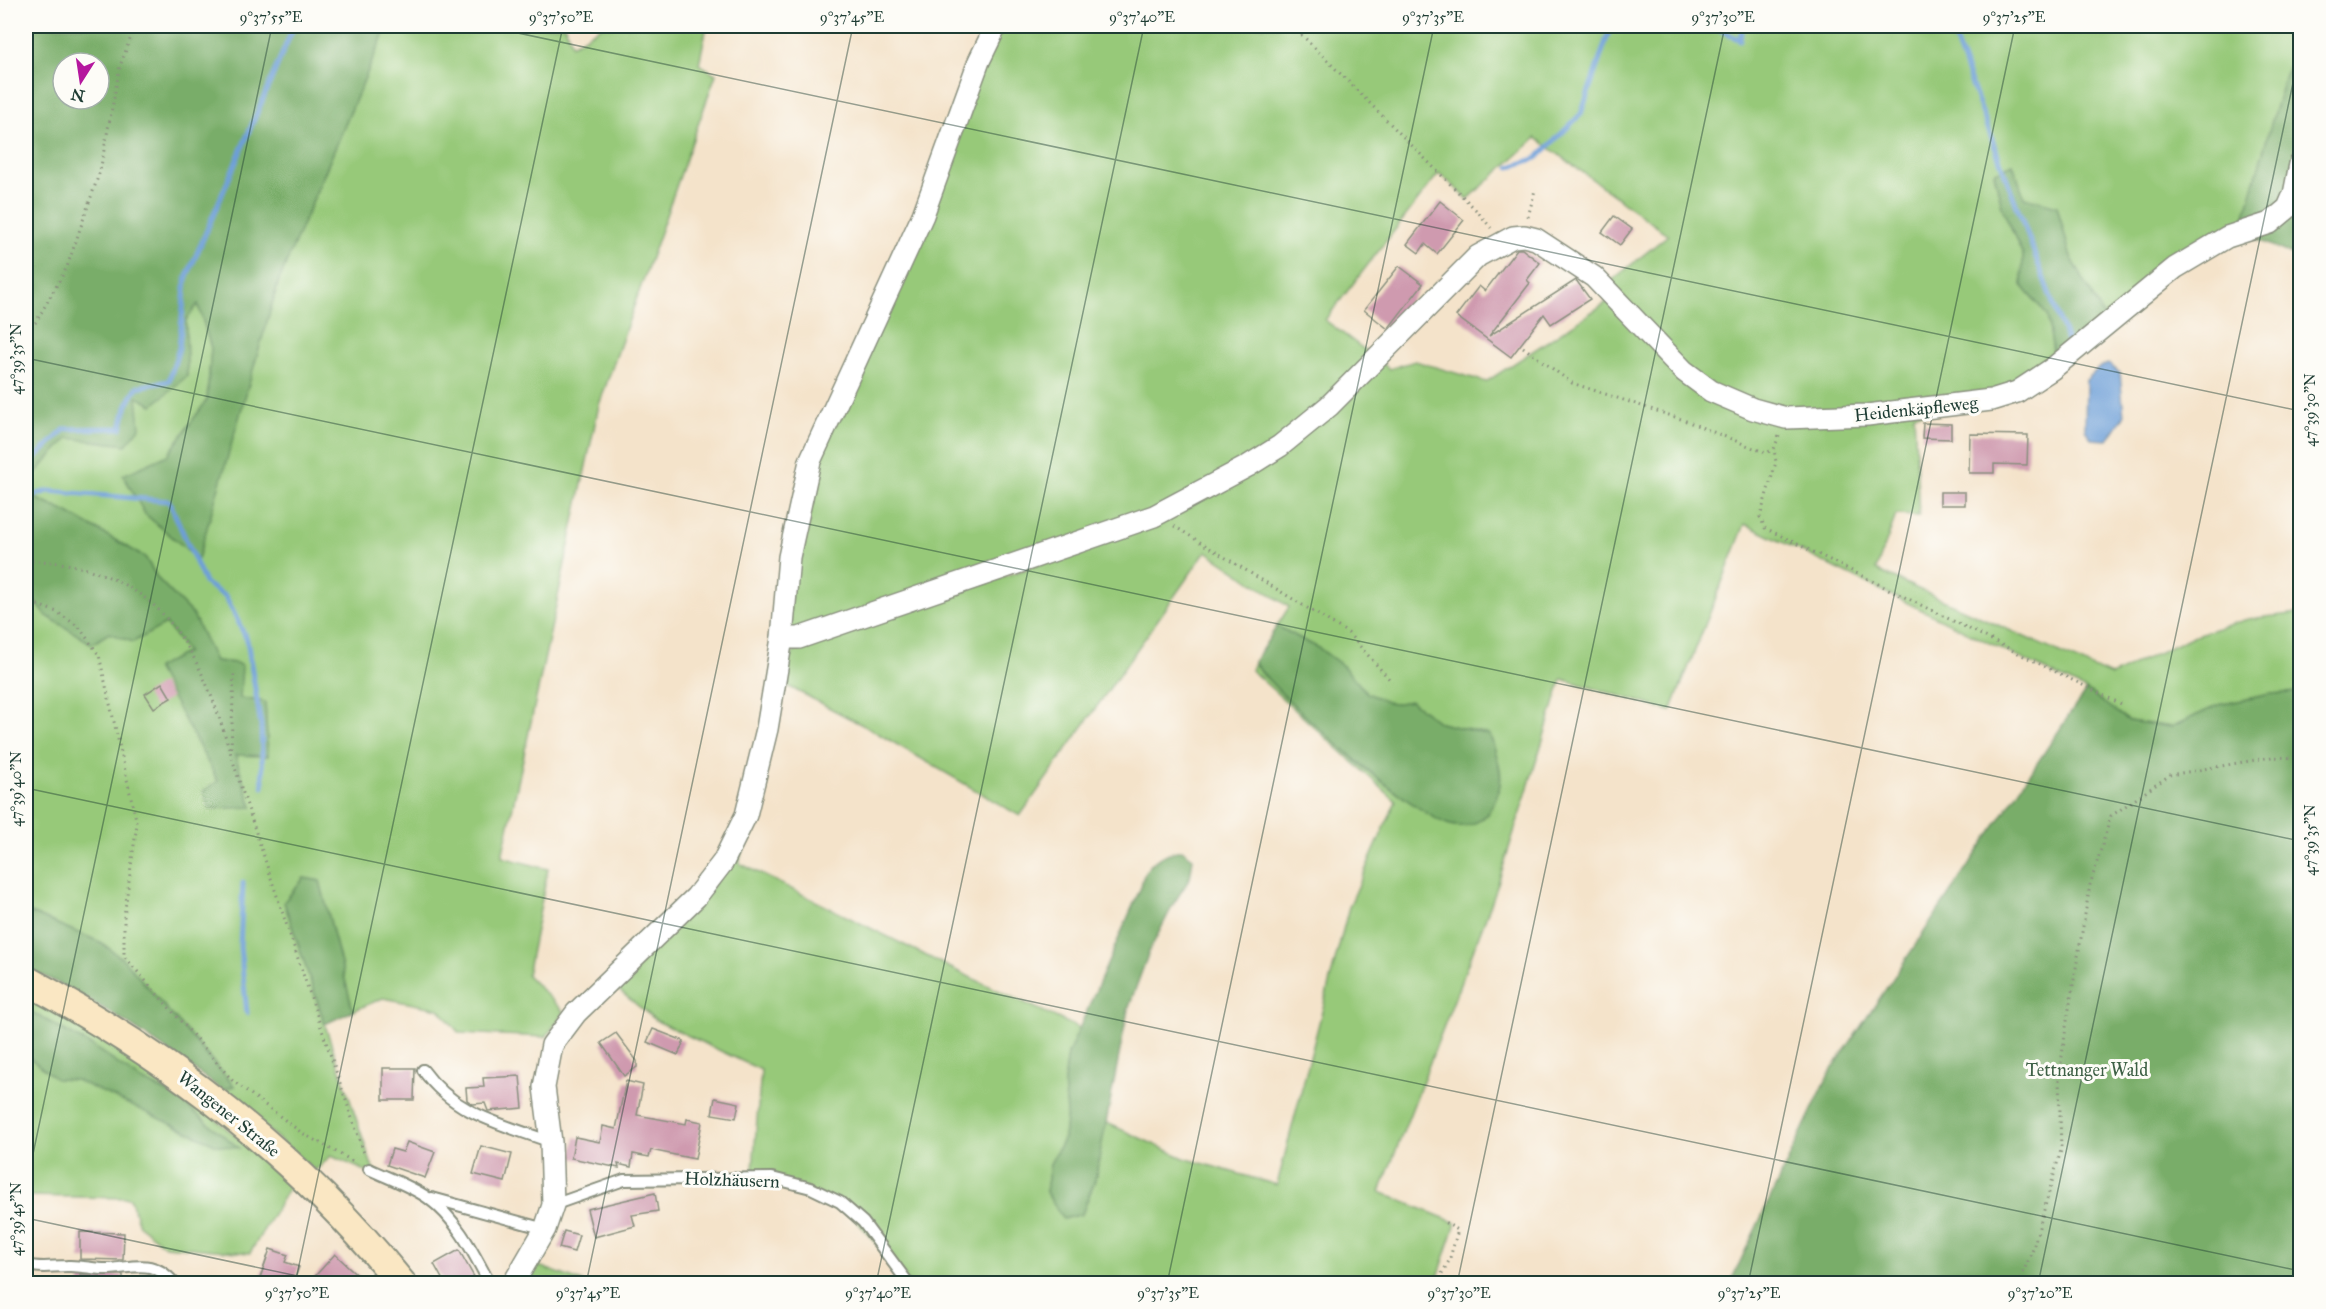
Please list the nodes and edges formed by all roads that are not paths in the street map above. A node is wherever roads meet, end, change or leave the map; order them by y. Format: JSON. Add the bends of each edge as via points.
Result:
{"nodes":[{"id":1,"x":996,"y":26,"type":"edge"},
{"id":2,"x":2301,"y":164,"type":"edge"},
{"id":3,"x":782,"y":638,"type":"junction"},
{"id":4,"x":26,"y":980,"type":"edge"},
{"id":5,"x":423,"y":1070,"type":"dead end"},
{"id":6,"x":551,"y":1142,"type":"junction"},
{"id":7,"x":369,"y":1169,"type":"road end"},
{"id":8,"x":426,"y":1196,"type":"junction"},
{"id":9,"x":553,"y":1204,"type":"junction"},
{"id":10,"x":545,"y":1229,"type":"junction"},
{"id":11,"x":26,"y":1264,"type":"edge"},
{"id":12,"x":175,"y":1284,"type":"edge"},
{"id":13,"x":402,"y":1284,"type":"edge"},
{"id":14,"x":490,"y":1284,"type":"edge"},
{"id":15,"x":513,"y":1284,"type":"edge"},
{"id":16,"x":909,"y":1284,"type":"edge"}],
"edges":[{"from":1,"to":3,"type":"street","via":[[979,60],[923,216],[810,461],[789,557]]},
{"from":2,"to":3,"type":"street","name":"Heidenkäpfleweg","via":[[2288,208],[2270,223],[2227,237],[2175,268],[2052,369],[2017,392],[1991,400],[1867,415],[1786,417],[1753,409],[1711,391],[1684,371],[1594,277],[1558,251],[1524,236],[1502,242],[1478,256],[1329,406],[1248,466],[1154,516],[799,638]]},
{"from":3,"to":6,"type":"street","via":[[746,815],[723,862],[696,897],[576,1013],[552,1045],[545,1071]]},
{"from":4,"to":13,"type":"main road","name":"Wangener Straße","via":[[136,1044],[258,1134],[349,1222]]},
{"from":5,"to":6,"type":"lane","via":[[438,1091],[475,1115]]},
{"from":6,"to":9,"type":"street"},
{"from":7,"to":8,"type":"lane"},
{"from":8,"to":10,"type":"lane"},
{"from":8,"to":14,"type":"lane","via":[[467,1240]]},
{"from":9,"to":10,"type":"street"},
{"from":9,"to":16,"type":"lane","name":"Holzhäusern","via":[[624,1180],[772,1178],[811,1188],[840,1202],[863,1222]]},
{"from":10,"to":15,"type":"street"},
{"from":11,"to":12,"type":"lane","via":[[38,1268],[151,1267]]}]}
